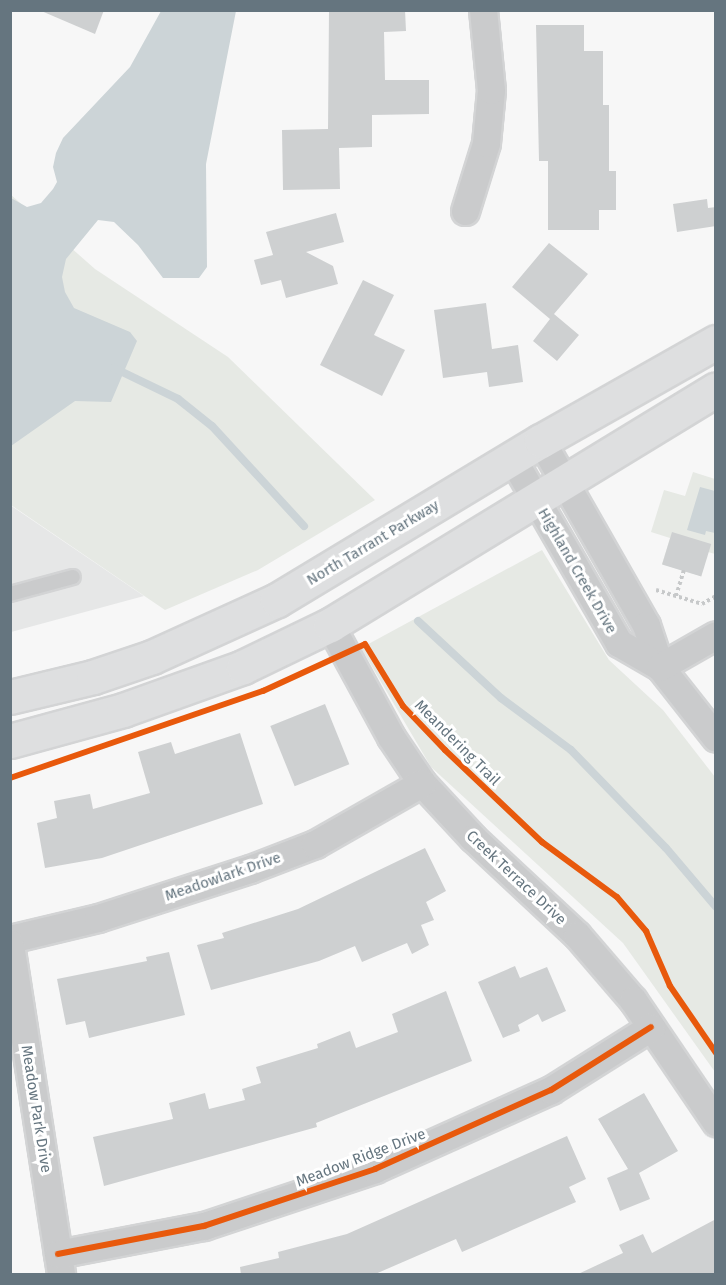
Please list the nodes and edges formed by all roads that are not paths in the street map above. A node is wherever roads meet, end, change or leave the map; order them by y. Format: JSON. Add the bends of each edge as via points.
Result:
{"nodes":[{"id":1,"x":483,"y":10,"type":"edge"},
{"id":2,"x":465,"y":211,"type":"dead end"},
{"id":3,"x":716,"y":342,"type":"edge"},
{"id":4,"x":716,"y":389,"type":"edge"},
{"id":5,"x":541,"y":441,"type":"junction"},
{"id":6,"x":512,"y":458,"type":"junction"},
{"id":7,"x":564,"y":481,"type":"junction"},
{"id":8,"x":535,"y":499,"type":"junction"},
{"id":9,"x":73,"y":577,"type":"dead end"},
{"id":10,"x":10,"y":594,"type":"edge"},
{"id":11,"x":330,"y":625,"type":"junction"},
{"id":12,"x":716,"y":635,"type":"edge"},
{"id":13,"x":660,"y":667,"type":"junction"},
{"id":14,"x":10,"y":697,"type":"edge"},
{"id":15,"x":716,"y":738,"type":"edge"},
{"id":16,"x":10,"y":741,"type":"edge"},
{"id":17,"x":422,"y":783,"type":"junction"},
{"id":18,"x":10,"y":939,"type":"edge"},
{"id":19,"x":10,"y":944,"type":"edge"},
{"id":20,"x":651,"y":1027,"type":"junction"},
{"id":21,"x":716,"y":1122,"type":"edge"},
{"id":22,"x":60,"y":1264,"type":"edge"}],
"edges":[{"from":1,"to":2,"type":"street","via":[[491,90],[482,165]]},
{"from":3,"to":5,"type":"main road","name":"North Tarrant Parkway"},
{"from":4,"to":7,"type":"main road"},
{"from":5,"to":6,"type":"main road","name":"North Tarrant Parkway"},
{"from":5,"to":7,"type":"street","name":"Highland Creek Drive"},
{"from":6,"to":8,"type":"street","name":"Highland Creek Drive"},
{"from":6,"to":14,"type":"main road","name":"North Tarrant Parkway","via":[[350,559],[219,628],[93,677]]},
{"from":7,"to":8,"type":"main road"},
{"from":7,"to":13,"type":"street","name":"Highland Creek Drive","via":[[646,625]]},
{"from":8,"to":11,"type":"main road"},
{"from":8,"to":13,"type":"street","name":"Highland Creek Drive","via":[[620,644]]},
{"from":9,"to":10,"type":"lane"},
{"from":11,"to":16,"type":"main road","via":[[243,667],[123,710]]},
{"from":11,"to":17,"type":"street","name":"Creek Terrace Drive","via":[[386,728]]},
{"from":12,"to":13,"type":"street"},
{"from":13,"to":15,"type":"street","name":"Highland Creek Drive"},
{"from":17,"to":18,"type":"street","name":"Meadowlark Drive","via":[[315,844],[250,869],[98,918]]},
{"from":17,"to":20,"type":"street","name":"Creek Terrace Drive","via":[[473,838],[577,935]]},
{"from":19,"to":22,"type":"street","name":"Meadow Park Drive"},
{"from":20,"to":21,"type":"street","name":"Creek Terrace Drive"},
{"from":20,"to":22,"type":"street","name":"Meadow Ridge Drive","via":[[551,1089],[375,1168],[204,1226]]}]}
